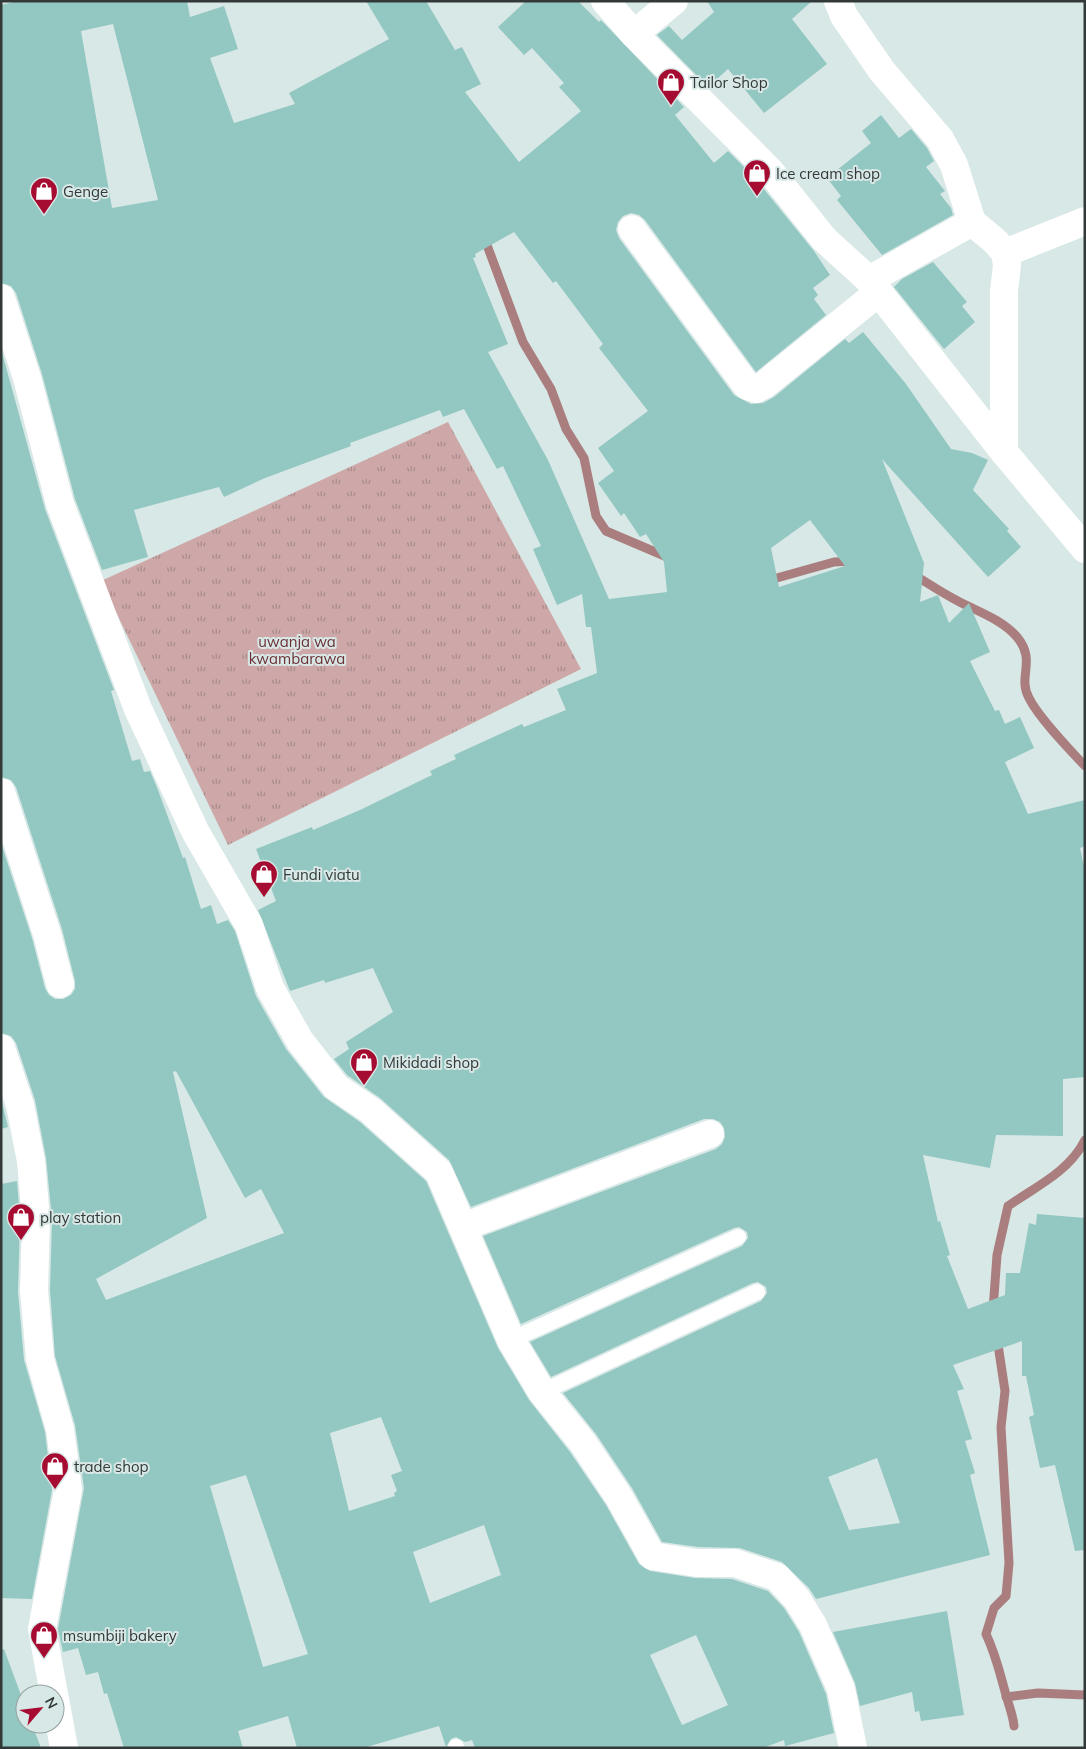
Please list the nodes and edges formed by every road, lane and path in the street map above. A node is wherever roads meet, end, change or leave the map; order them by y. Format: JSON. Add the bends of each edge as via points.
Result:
{"nodes":[{"id":1,"x":605,"y":1,"type":"edge"},
{"id":2,"x":674,"y":1,"type":"edge"},
{"id":3,"x":838,"y":1,"type":"edge"},
{"id":4,"x":634,"y":34,"type":"junction"},
{"id":5,"x":1085,"y":221,"type":"edge"},
{"id":6,"x":972,"y":222,"type":"junction"},
{"id":7,"x":632,"y":229,"type":"dead end"},
{"id":8,"x":1004,"y":253,"type":"junction"},
{"id":9,"x":874,"y":286,"type":"junction"},
{"id":10,"x":1,"y":298,"type":"edge"},
{"id":11,"x":1004,"y":452,"type":"junction"},
{"id":12,"x":1085,"y":549,"type":"edge"},
{"id":13,"x":1,"y":792,"type":"edge"},
{"id":14,"x":60,"y":984,"type":"dead end"},
{"id":15,"x":1,"y":1048,"type":"edge"},
{"id":16,"x":710,"y":1134,"type":"dead end"},
{"id":17,"x":464,"y":1227,"type":"junction"},
{"id":18,"x":738,"y":1237,"type":"dead end"},
{"id":19,"x":757,"y":1292,"type":"dead end"},
{"id":20,"x":511,"y":1340,"type":"junction"},
{"id":21,"x":542,"y":1392,"type":"junction"},
{"id":22,"x":52,"y":1684,"type":"edge"},
{"id":23,"x":61,"y":1734,"type":"edge"},
{"id":24,"x":64,"y":1748,"type":"edge"},
{"id":25,"x":853,"y":1748,"type":"edge"}],
"edges":[{"from":1,"to":4,"type":"street"},
{"from":2,"to":4,"type":"street"},
{"from":3,"to":6,"type":"street","via":[[844,16],[882,71],[940,140],[954,165]]},
{"from":4,"to":9,"type":"street","via":[[770,171],[824,239]]},
{"from":5,"to":8,"type":"street"},
{"from":6,"to":8,"type":"street"},
{"from":6,"to":9,"type":"street"},
{"from":7,"to":9,"type":"street","via":[[746,386],[756,389]]},
{"from":8,"to":11,"type":"street","via":[[1007,265],[1004,291]]},
{"from":9,"to":11,"type":"street"},
{"from":10,"to":17,"type":"street","via":[[27,378],[60,504],[138,709],[195,832],[249,925],[270,988],[300,1041],[336,1088],[370,1110],[439,1172]]},
{"from":11,"to":12,"type":"street"},
{"from":13,"to":14,"type":"street"},
{"from":15,"to":22,"type":"street","via":[[20,1105],[31,1161],[36,1219],[34,1291],[40,1359],[60,1429],[68,1490],[42,1629]]},
{"from":16,"to":17,"type":"street"},
{"from":17,"to":20,"type":"street"},
{"from":18,"to":20,"type":"lane"},
{"from":19,"to":21,"type":"lane"},
{"from":20,"to":21,"type":"street"},
{"from":21,"to":25,"type":"street","via":[[583,1443],[619,1497],[652,1556],[698,1563],[735,1563],[776,1577],[797,1599],[813,1625],[841,1689]]},
{"from":23,"to":24,"type":"street"}]}
